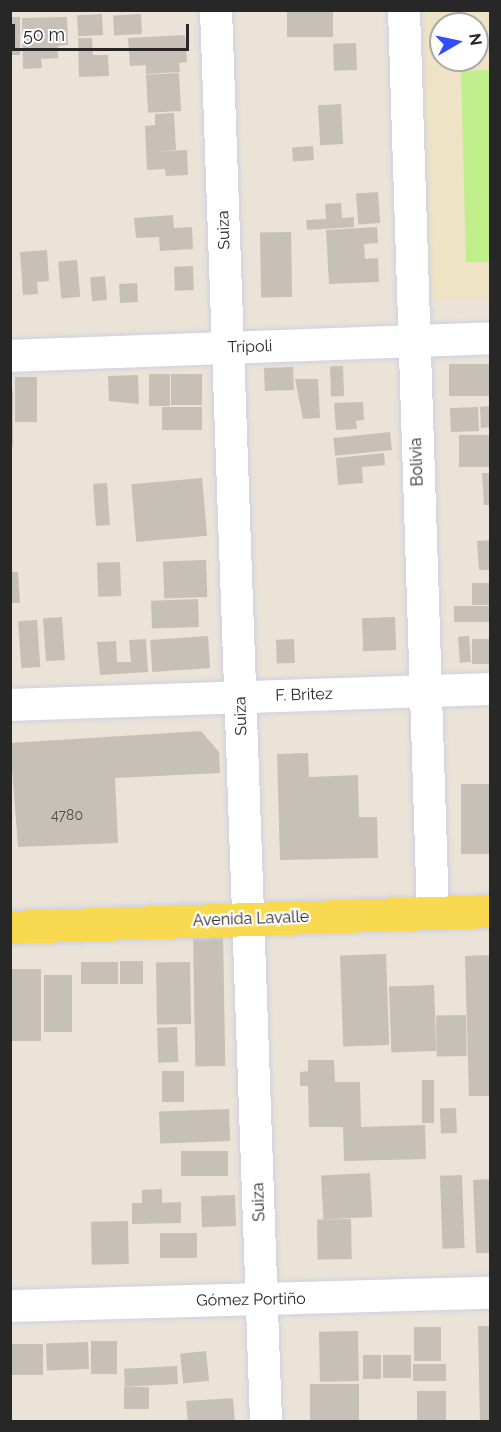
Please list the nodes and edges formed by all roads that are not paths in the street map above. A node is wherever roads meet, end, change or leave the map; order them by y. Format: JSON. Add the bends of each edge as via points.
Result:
{"nodes":[{"id":1,"x":216,"y":10,"type":"edge"},
{"id":2,"x":404,"y":10,"type":"edge"},
{"id":3,"x":490,"y":338,"type":"edge"},
{"id":4,"x":413,"y":341,"type":"junction"},
{"id":5,"x":228,"y":348,"type":"junction"},
{"id":6,"x":10,"y":356,"type":"edge"},
{"id":7,"x":490,"y":689,"type":"edge"},
{"id":8,"x":425,"y":691,"type":"junction"},
{"id":9,"x":240,"y":698,"type":"junction"},
{"id":10,"x":10,"y":705,"type":"edge"},
{"id":11,"x":490,"y":911,"type":"edge"},
{"id":12,"x":433,"y":913,"type":"junction"},
{"id":13,"x":248,"y":919,"type":"junction"},
{"id":14,"x":10,"y":927,"type":"edge"},
{"id":15,"x":490,"y":1293,"type":"edge"},
{"id":16,"x":264,"y":1300,"type":"junction"},
{"id":17,"x":10,"y":1306,"type":"edge"},
{"id":18,"x":266,"y":1422,"type":"edge"}],
"edges":[{"from":1,"to":5,"type":"street","name":"Suiza"},
{"from":2,"to":4,"type":"street","name":"Bolivia"},
{"from":3,"to":4,"type":"street","name":"Trípoli"},
{"from":4,"to":5,"type":"street","name":"Trípoli"},
{"from":4,"to":8,"type":"street","name":"Bolivia"},
{"from":5,"to":6,"type":"street","name":"Trípoli"},
{"from":5,"to":9,"type":"street","name":"Suiza"},
{"from":7,"to":8,"type":"street","name":"F. Britez"},
{"from":8,"to":9,"type":"street","name":"F. Britez"},
{"from":8,"to":12,"type":"street","name":"Bolivia"},
{"from":9,"to":10,"type":"street","name":"F. Britez"},
{"from":9,"to":13,"type":"street","name":"Suiza"},
{"from":11,"to":12,"type":"main road","name":"Avenida Lavalle"},
{"from":12,"to":13,"type":"main road","name":"Avenida Lavalle"},
{"from":13,"to":14,"type":"main road","name":"Avenida Lavalle"},
{"from":13,"to":16,"type":"street","name":"Suiza"},
{"from":15,"to":16,"type":"street","name":"Gómez Portiño"},
{"from":16,"to":17,"type":"street","name":"Gómez Portiño"},
{"from":16,"to":18,"type":"street","name":"Suiza"}]}
